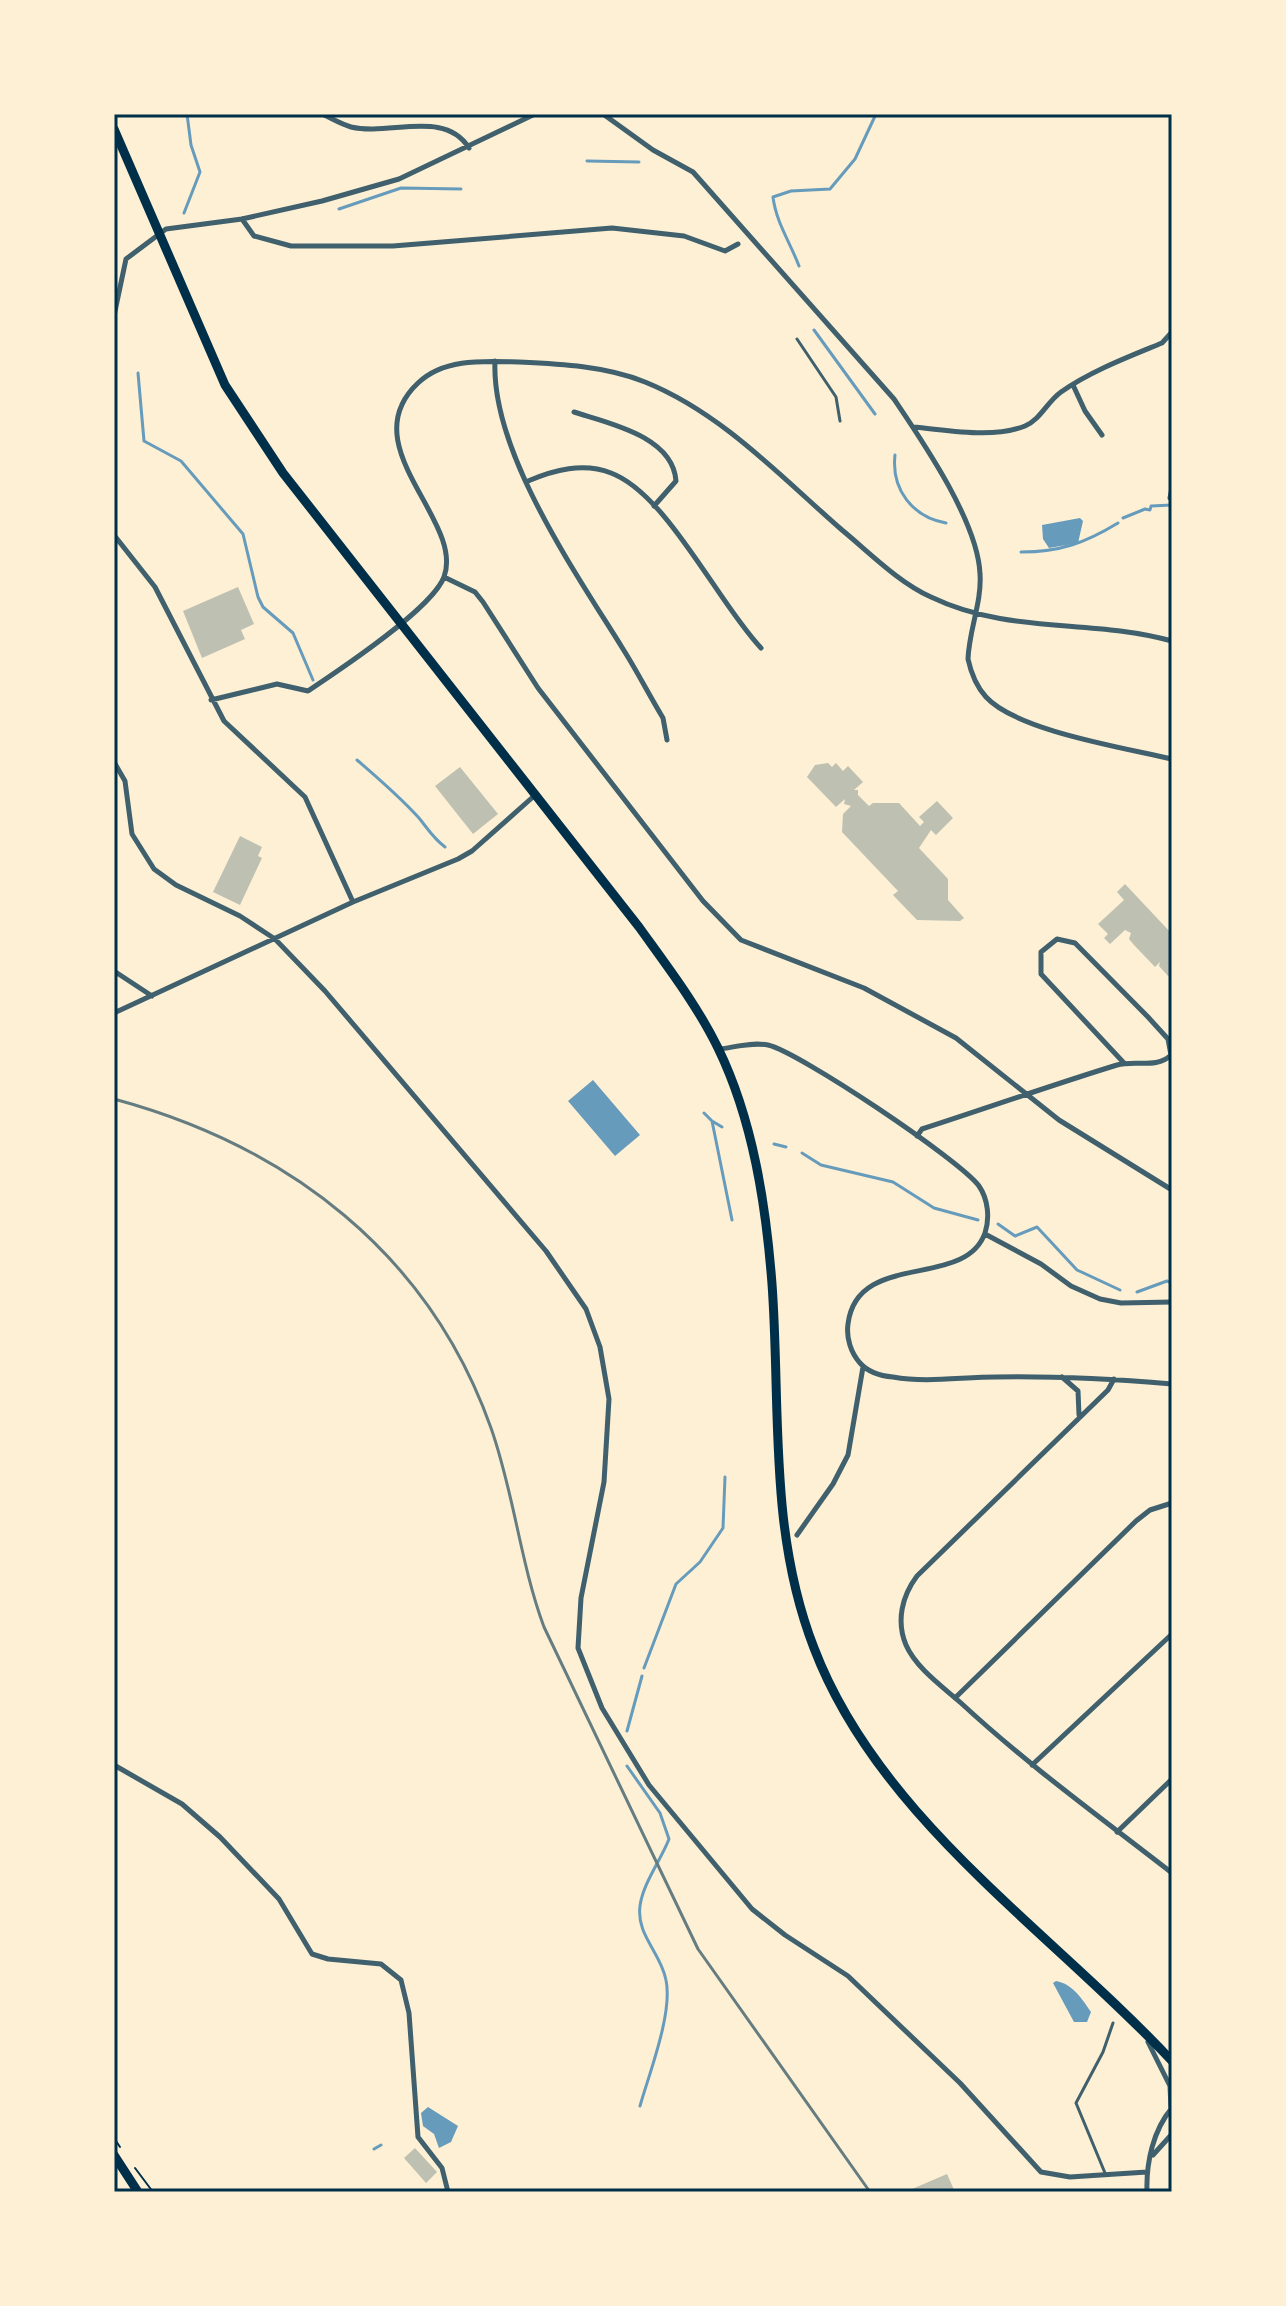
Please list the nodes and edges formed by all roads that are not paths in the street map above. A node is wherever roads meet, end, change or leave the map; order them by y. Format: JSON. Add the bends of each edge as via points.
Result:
{"nodes":[{"id":1,"x":322,"y":114,"type":"edge"},
{"id":2,"x":535,"y":114,"type":"edge"},
{"id":3,"x":603,"y":114,"type":"edge"},
{"id":4,"x":114,"y":129,"type":"edge"},
{"id":5,"x":469,"y":148,"type":"junction"},
{"id":6,"x":242,"y":219,"type":"junction"},
{"id":7,"x":159,"y":235,"type":"junction"},
{"id":8,"x":738,"y":244,"type":"dead end"},
{"id":9,"x":114,"y":316,"type":"edge"},
{"id":10,"x":1172,"y":332,"type":"edge"},
{"id":11,"x":797,"y":339,"type":"dead end"},
{"id":12,"x":1172,"y":340,"type":"edge"},
{"id":13,"x":1162,"y":343,"type":"junction"},
{"id":14,"x":495,"y":361,"type":"junction"},
{"id":15,"x":1073,"y":385,"type":"junction"},
{"id":16,"x":574,"y":412,"type":"dead end"},
{"id":17,"x":840,"y":421,"type":"dead end"},
{"id":18,"x":913,"y":427,"type":"junction"},
{"id":19,"x":1102,"y":435,"type":"dead end"},
{"id":20,"x":528,"y":481,"type":"junction"},
{"id":21,"x":1172,"y":488,"type":"edge"},
{"id":22,"x":1170,"y":498,"type":"edge"},
{"id":23,"x":654,"y":506,"type":"junction"},
{"id":24,"x":114,"y":535,"type":"edge"},
{"id":25,"x":444,"y":577,"type":"junction"},
{"id":26,"x":975,"y":616,"type":"junction"},
{"id":27,"x":403,"y":622,"type":"junction"},
{"id":28,"x":1172,"y":641,"type":"edge"},
{"id":29,"x":761,"y":648,"type":"dead end"},
{"id":30,"x":211,"y":700,"type":"junction"},
{"id":31,"x":667,"y":740,"type":"dead end"},
{"id":32,"x":1172,"y":759,"type":"edge"},
{"id":33,"x":114,"y":762,"type":"edge"},
{"id":34,"x":534,"y":796,"type":"junction"},
{"id":35,"x":353,"y":902,"type":"junction"},
{"id":36,"x":275,"y":939,"type":"junction"},
{"id":37,"x":114,"y":971,"type":"edge"},
{"id":38,"x":153,"y":997,"type":"junction"},
{"id":39,"x":114,"y":1013,"type":"edge"},
{"id":40,"x":719,"y":1049,"type":"junction"},
{"id":41,"x":1124,"y":1063,"type":"junction"},
{"id":42,"x":1029,"y":1095,"type":"junction"},
{"id":43,"x":917,"y":1136,"type":"junction"},
{"id":44,"x":1172,"y":1190,"type":"edge"},
{"id":45,"x":985,"y":1234,"type":"junction"},
{"id":46,"x":1172,"y":1302,"type":"edge"},
{"id":47,"x":863,"y":1367,"type":"junction"},
{"id":48,"x":1059,"y":1377,"type":"junction"},
{"id":49,"x":1114,"y":1379,"type":"junction"},
{"id":50,"x":1172,"y":1384,"type":"edge"},
{"id":51,"x":1079,"y":1416,"type":"junction"},
{"id":52,"x":1172,"y":1503,"type":"edge"},
{"id":53,"x":797,"y":1535,"type":"dead end"},
{"id":54,"x":1172,"y":1634,"type":"edge"},
{"id":55,"x":955,"y":1698,"type":"junction"},
{"id":56,"x":114,"y":1765,"type":"edge"},
{"id":57,"x":1032,"y":1765,"type":"junction"},
{"id":58,"x":1172,"y":1779,"type":"edge"},
{"id":59,"x":1117,"y":1832,"type":"junction"},
{"id":60,"x":1172,"y":1873,"type":"edge"},
{"id":61,"x":1131,"y":2018,"type":"junction"},
{"id":62,"x":1113,"y":2023,"type":"dead end"},
{"id":63,"x":1172,"y":2061,"type":"edge"},
{"id":64,"x":1171,"y":2108,"type":"edge"},
{"id":65,"x":1172,"y":2134,"type":"edge"},
{"id":66,"x":118,"y":2152,"type":"edge"},
{"id":67,"x":1149,"y":2158,"type":"junction"},
{"id":68,"x":1147,"y":2172,"type":"junction"},
{"id":69,"x":1105,"y":2173,"type":"junction"},
{"id":70,"x":138,"y":2192,"type":"edge"},
{"id":71,"x":448,"y":2192,"type":"edge"},
{"id":72,"x":1147,"y":2192,"type":"edge"}],
"edges":[{"from":1,"to":5,"type":"street","via":[[350,127],[442,126],[462,136]]},
{"from":2,"to":5,"type":"street"},
{"from":3,"to":18,"type":"street","via":[[693,172]]},
{"from":4,"to":7,"type":"main road"},
{"from":5,"to":6,"type":"street","via":[[399,179]]},
{"from":6,"to":7,"type":"street","via":[[176,227]]},
{"from":6,"to":8,"type":"street","via":[[260,239],[319,248],[612,228],[684,236],[725,251]]},
{"from":7,"to":9,"type":"street","via":[[126,259]]},
{"from":7,"to":27,"type":"main road","via":[[240,411]]},
{"from":10,"to":13,"type":"street"},
{"from":11,"to":17,"type":"lane","via":[[836,397]]},
{"from":12,"to":13,"type":"street"},
{"from":13,"to":15,"type":"street"},
{"from":14,"to":20,"type":"street","via":[[504,425]]},
{"from":14,"to":25,"type":"street","via":[[454,364],[433,372],[417,383],[400,410],[400,447],[418,496],[444,542]]},
{"from":14,"to":26,"type":"street","via":[[601,370],[644,381],[684,400],[726,429],[900,577]]},
{"from":15,"to":18,"type":"street","via":[[1037,418],[1004,431]]},
{"from":15,"to":19,"type":"street"},
{"from":16,"to":23,"type":"street","via":[[632,433],[668,458],[676,481]]},
{"from":18,"to":26,"type":"street","via":[[973,538],[981,575]]},
{"from":20,"to":23,"type":"street","via":[[575,467],[610,472]]},
{"from":20,"to":31,"type":"street","via":[[545,522],[663,718]]},
{"from":21,"to":22,"type":"street"},
{"from":23,"to":29,"type":"street"},
{"from":24,"to":30,"type":"street","via":[[155,587]]},
{"from":25,"to":27,"type":"street"},
{"from":25,"to":42,"type":"street","via":[[475,592],[538,688],[733,933],[909,1010],[956,1038]]},
{"from":26,"to":28,"type":"street","via":[[1115,629]]},
{"from":26,"to":32,"type":"street","via":[[968,659],[987,699],[1013,715],[1068,734]]},
{"from":27,"to":30,"type":"street","via":[[308,691],[277,684]]},
{"from":27,"to":34,"type":"main road"},
{"from":30,"to":35,"type":"street","via":[[224,721],[305,797]]},
{"from":33,"to":36,"type":"street","via":[[125,781],[132,834],[154,869]]},
{"from":34,"to":35,"type":"street","via":[[472,851]]},
{"from":34,"to":40,"type":"main road","via":[[639,927]]},
{"from":35,"to":36,"type":"street"},
{"from":36,"to":38,"type":"street"},
{"from":36,"to":69,"type":"street","via":[[546,1251],[592,1323],[609,1399],[607,1458],[577,1631],[586,1675],[627,1751],[695,1844],[752,1909],[848,1976],[1041,2172],[1070,2177]]},
{"from":37,"to":38,"type":"street"},
{"from":38,"to":39,"type":"street"},
{"from":40,"to":43,"type":"street","via":[[755,1043],[784,1051]]},
{"from":40,"to":61,"type":"main road","via":[[751,1143],[761,1192],[772,1287],[782,1529],[822,1668],[850,1724],[899,1791]]},
{"from":41,"to":41,"type":"street","via":[[1167,1059],[1168,1039],[1075,943],[1049,943],[1038,963],[1041,974]]},
{"from":41,"to":42,"type":"street"},
{"from":42,"to":43,"type":"street","via":[[922,1129]]},
{"from":42,"to":44,"type":"street","via":[[1059,1120]]},
{"from":43,"to":45,"type":"street","via":[[981,1189],[987,1206]]},
{"from":45,"to":46,"type":"street","via":[[1100,1299]]},
{"from":45,"to":47,"type":"street","via":[[974,1249],[953,1262],[886,1277],[862,1294],[849,1315],[849,1345]]},
{"from":47,"to":48,"type":"street","via":[[908,1379]]},
{"from":47,"to":53,"type":"street","via":[[848,1455]]},
{"from":48,"to":49,"type":"street"},
{"from":48,"to":51,"type":"street","via":[[1078,1391]]},
{"from":49,"to":50,"type":"street"},
{"from":49,"to":51,"type":"street"},
{"from":51,"to":55,"type":"street","via":[[917,1576],[903,1599],[905,1643],[913,1658]]},
{"from":52,"to":55,"type":"street","via":[[1136,1521]]},
{"from":54,"to":57,"type":"street"},
{"from":55,"to":57,"type":"street"},
{"from":56,"to":71,"type":"street","via":[[182,1804],[220,1837],[279,1899],[312,1954],[381,1964],[401,1980],[409,2013],[418,2137],[442,2168]]},
{"from":57,"to":59,"type":"street"},
{"from":58,"to":59,"type":"street"},
{"from":59,"to":60,"type":"street"},
{"from":61,"to":63,"type":"main road"},
{"from":61,"to":64,"type":"street","via":[[1170,2086]]},
{"from":62,"to":69,"type":"lane","via":[[1076,2103]]},
{"from":64,"to":67,"type":"street"},
{"from":65,"to":67,"type":"street"},
{"from":66,"to":70,"type":"main road"},
{"from":67,"to":68,"type":"street"},
{"from":68,"to":69,"type":"street"},
{"from":68,"to":72,"type":"street"}]}
